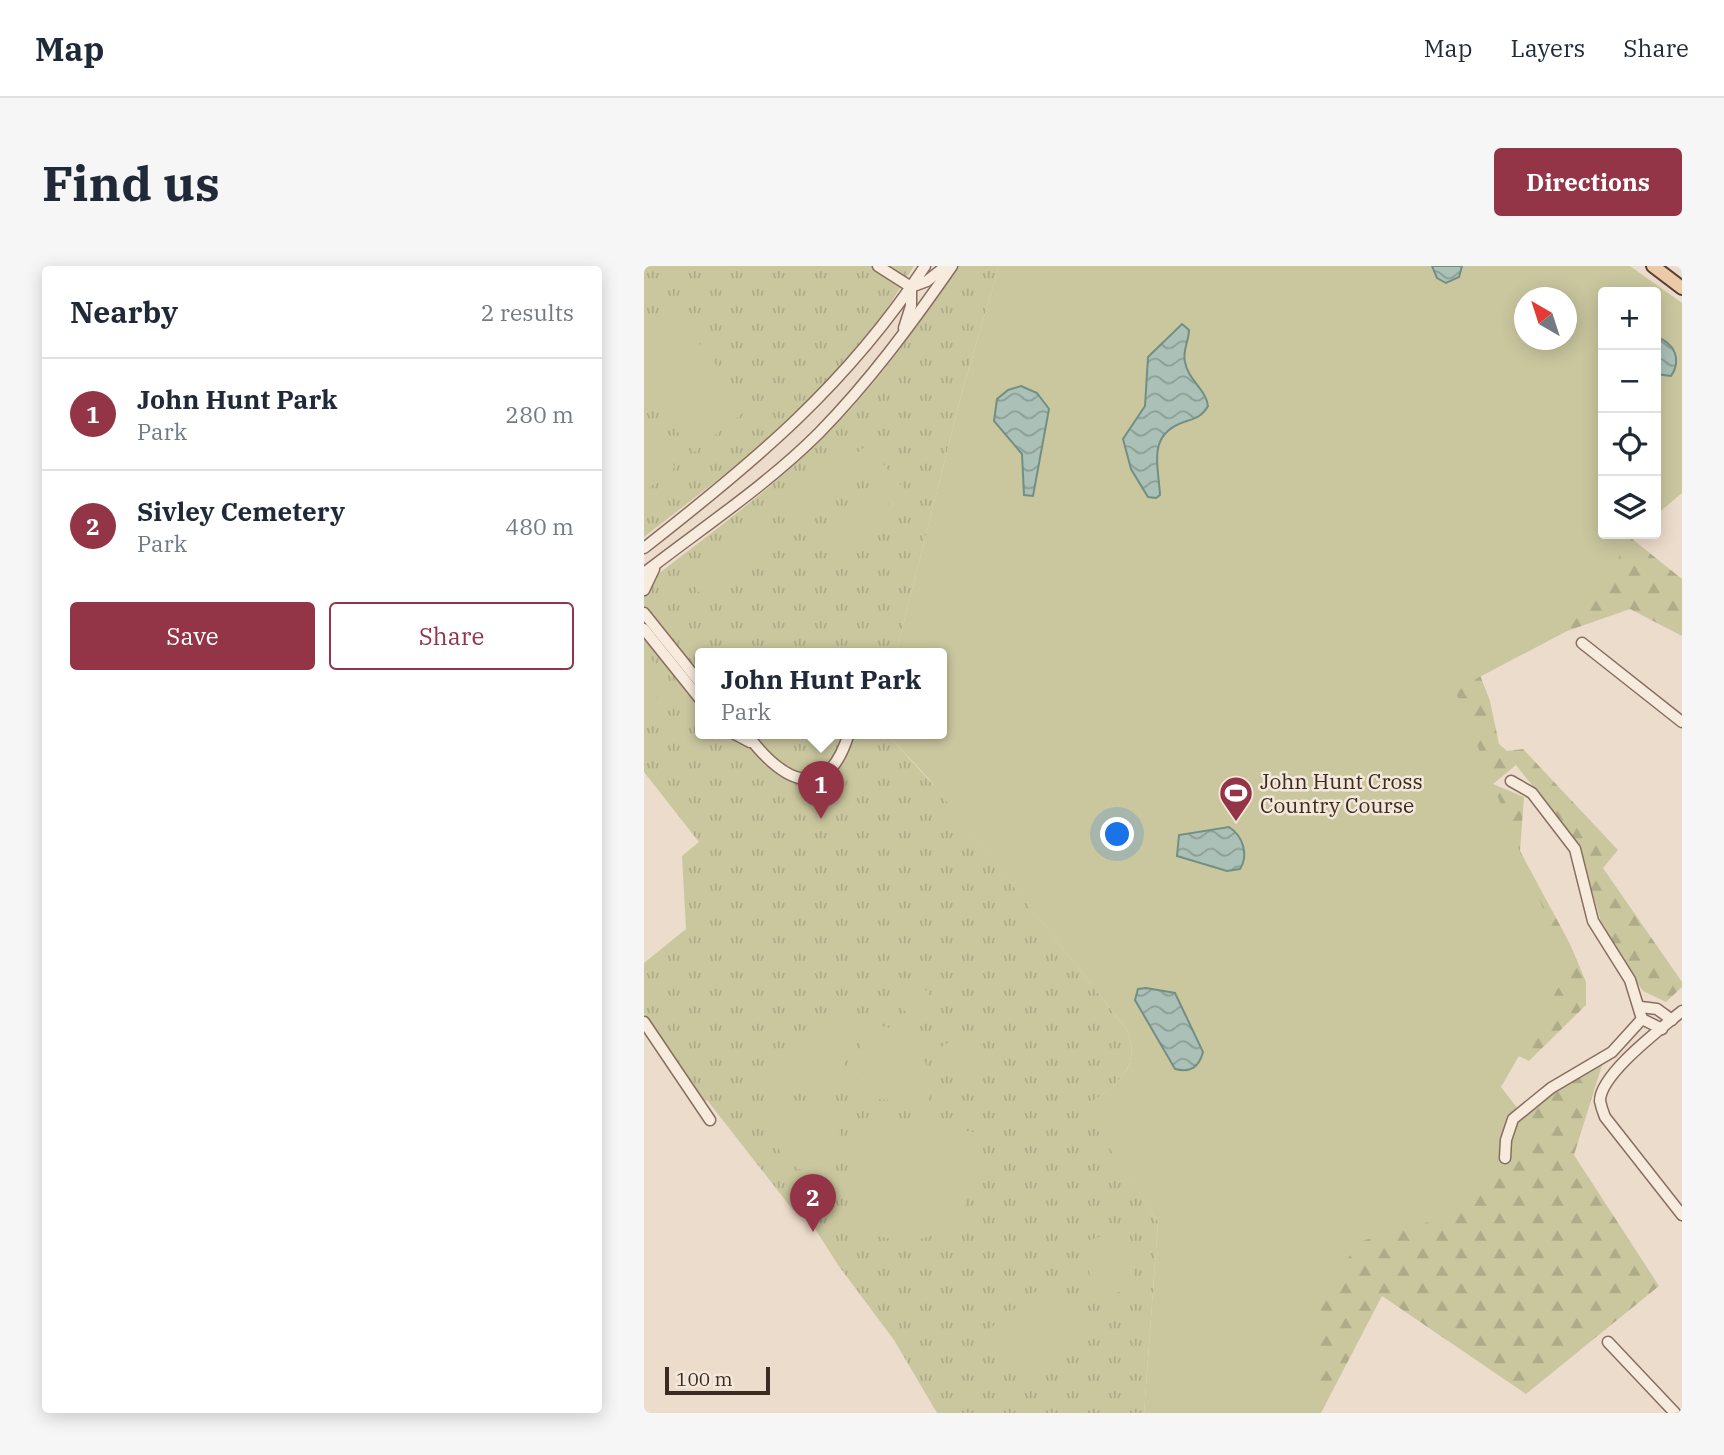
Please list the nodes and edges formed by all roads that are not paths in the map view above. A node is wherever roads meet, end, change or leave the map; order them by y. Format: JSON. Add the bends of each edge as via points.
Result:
{"nodes":[{"id":1,"x":878,"y":266,"type":"edge"},
{"id":2,"x":925,"y":266,"type":"edge"},
{"id":3,"x":946,"y":266,"type":"edge"},
{"id":4,"x":952,"y":266,"type":"edge"},
{"id":5,"x":1653,"y":266,"type":"edge"},
{"id":6,"x":911,"y":287,"type":"junction"},
{"id":7,"x":1682,"y":288,"type":"edge"},
{"id":8,"x":898,"y":340,"type":"junction"},
{"id":9,"x":646,"y":545,"type":"edge"},
{"id":10,"x":664,"y":558,"type":"junction"},
{"id":11,"x":644,"y":573,"type":"edge"},
{"id":12,"x":644,"y":590,"type":"edge"},
{"id":13,"x":644,"y":604,"type":"edge"},
{"id":14,"x":646,"y":615,"type":"edge"},
{"id":15,"x":644,"y":629,"type":"edge"},
{"id":16,"x":1582,"y":643,"type":"dead end"},
{"id":17,"x":695,"y":677,"type":"edge"},
{"id":18,"x":695,"y":693,"type":"edge"},
{"id":19,"x":1682,"y":722,"type":"edge"},
{"id":20,"x":744,"y":739,"type":"edge"},
{"id":21,"x":750,"y":739,"type":"edge"},
{"id":22,"x":847,"y":739,"type":"edge"},
{"id":23,"x":754,"y":744,"type":"junction"},
{"id":24,"x":1511,"y":781,"type":"dead end"},
{"id":25,"x":1641,"y":1007,"type":"junction"},
{"id":26,"x":1682,"y":1011,"type":"edge"},
{"id":27,"x":1642,"y":1019,"type":"junction"},
{"id":28,"x":1672,"y":1020,"type":"junction"},
{"id":29,"x":644,"y":1022,"type":"edge"},
{"id":30,"x":1662,"y":1029,"type":"junction"},
{"id":31,"x":710,"y":1120,"type":"dead end"},
{"id":32,"x":1505,"y":1158,"type":"dead end"},
{"id":33,"x":1682,"y":1215,"type":"edge"},
{"id":34,"x":1608,"y":1342,"type":"dead end"},
{"id":35,"x":1675,"y":1413,"type":"edge"}],
"edges":[{"from":1,"to":6,"type":"street"},
{"from":2,"to":6,"type":"street"},
{"from":3,"to":6,"type":"street"},
{"from":4,"to":8,"type":"street"},
{"from":5,"to":7,"type":"main road"},
{"from":6,"to":8,"type":"street","via":[[911,306]]},
{"from":6,"to":9,"type":"street","via":[[862,353],[803,416]]},
{"from":8,"to":10,"type":"street","via":[[818,434]]},
{"from":10,"to":11,"type":"street"},
{"from":10,"to":12,"type":"street"},
{"from":13,"to":14,"type":"street"},
{"from":14,"to":17,"type":"street"},
{"from":15,"to":18,"type":"street"},
{"from":16,"to":19,"type":"street"},
{"from":20,"to":23,"type":"street"},
{"from":21,"to":23,"type":"street"},
{"from":22,"to":23,"type":"street","via":[[832,768],[807,780],[788,776]]},
{"from":24,"to":25,"type":"street","via":[[1532,793],[1575,849],[1593,921],[1630,979]]},
{"from":25,"to":27,"type":"street"},
{"from":25,"to":28,"type":"street","via":[[1657,1009]]},
{"from":26,"to":28,"type":"street"},
{"from":27,"to":30,"type":"street"},
{"from":27,"to":32,"type":"street","via":[[1612,1052],[1551,1088],[1513,1119]]},
{"from":28,"to":30,"type":"street"},
{"from":29,"to":31,"type":"street"},
{"from":30,"to":33,"type":"street","via":[[1605,1083],[1600,1100],[1605,1117]]},
{"from":34,"to":35,"type":"street"}]}
